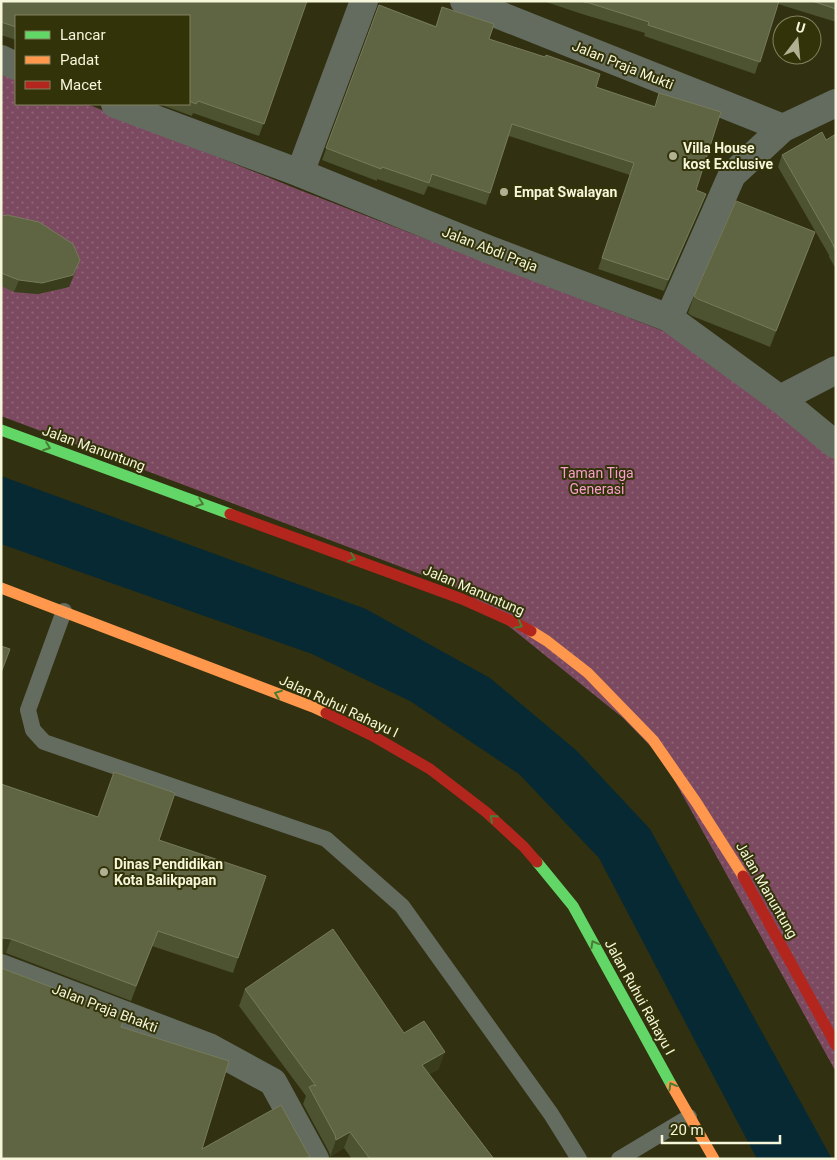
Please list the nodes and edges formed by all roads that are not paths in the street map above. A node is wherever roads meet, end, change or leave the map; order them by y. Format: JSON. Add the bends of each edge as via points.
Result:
{"nodes":[{"id":1,"x":364,"y":1,"type":"edge"},
{"id":2,"x":464,"y":1,"type":"edge"},
{"id":3,"x":1,"y":59,"type":"edge"},
{"id":4,"x":15,"y":66,"type":"edge"},
{"id":5,"x":836,"y":103,"type":"edge"},
{"id":6,"x":118,"y":105,"type":"edge"},
{"id":7,"x":783,"y":128,"type":"junction"},
{"id":8,"x":300,"y":173,"type":"junction"},
{"id":9,"x":669,"y":318,"type":"junction"},
{"id":10,"x":836,"y":370,"type":"edge"},
{"id":11,"x":780,"y":399,"type":"junction"},
{"id":12,"x":1,"y":430,"type":"edge"},
{"id":13,"x":836,"y":445,"type":"edge"},
{"id":14,"x":1,"y":588,"type":"edge"},
{"id":15,"x":64,"y":611,"type":"junction"},
{"id":16,"x":1,"y":968,"type":"edge"},
{"id":17,"x":836,"y":1045,"type":"edge"},
{"id":18,"x":689,"y":1117,"type":"junction"},
{"id":19,"x":315,"y":1159,"type":"edge"},
{"id":20,"x":579,"y":1159,"type":"edge"},
{"id":21,"x":619,"y":1159,"type":"edge"},
{"id":22,"x":714,"y":1159,"type":"edge"}],
"edges":[{"from":1,"to":8,"type":"street"},
{"from":2,"to":7,"type":"street","name":"Jalan Praja Mukti"},
{"from":3,"to":4,"type":"street"},
{"from":5,"to":7,"type":"street"},
{"from":6,"to":8,"type":"street","name":"Jalan Abdi Praja"},
{"from":7,"to":9,"type":"street","via":[[732,175]]},
{"from":8,"to":9,"type":"street","name":"Jalan Abdi Praja"},
{"from":9,"to":11,"type":"street","name":"Jalan Abdi Praja"},
{"from":10,"to":11,"type":"street"},
{"from":11,"to":13,"type":"street","name":"Jalan Abdi Praja"},
{"from":12,"to":17,"type":"street","name":"Jalan Manuntung","one_way":true,"via":[[462,599],[547,641],[588,673],[653,740],[744,877]]},
{"from":14,"to":15,"type":"street","name":"Jalan Ruhui Rahayu I"},
{"from":18,"to":15,"type":"street","name":"Jalan Ruhui Rahayu I","one_way":true,"via":[[573,906],[524,847],[486,812],[430,769],[374,736],[313,708]]},
{"from":15,"to":20,"type":"lane","via":[[28,710],[32,730],[44,742],[326,839],[402,906],[551,1114]]},
{"from":16,"to":19,"type":"street","name":"Jalan Praja Bhakti","via":[[209,1047],[273,1082]]},
{"from":18,"to":21,"type":"lane"},
{"from":18,"to":22,"type":"street","name":"Jalan Ruhui Rahayu I"}]}
